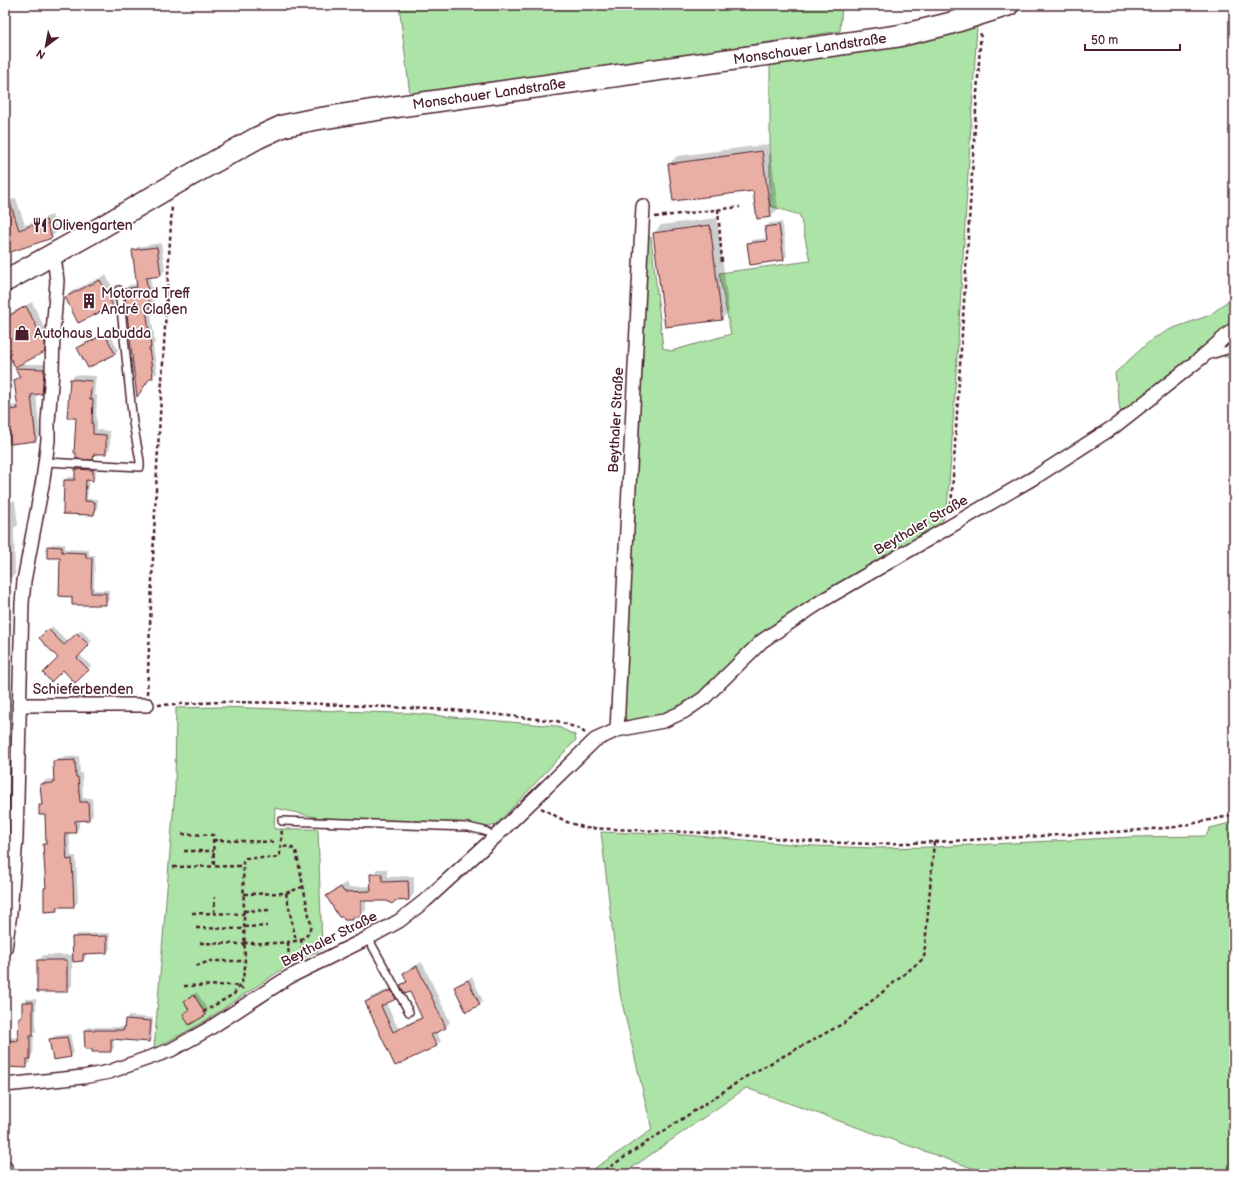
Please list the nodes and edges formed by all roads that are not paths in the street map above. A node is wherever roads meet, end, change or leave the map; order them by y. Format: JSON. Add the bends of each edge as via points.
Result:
{"nodes":[{"id":1,"x":1008,"y":5,"type":"edge"},
{"id":2,"x":642,"y":212,"type":"road end"},
{"id":3,"x":52,"y":255,"type":"junction"},
{"id":4,"x":5,"y":281,"type":"edge"},
{"id":5,"x":119,"y":290,"type":"dead end"},
{"id":6,"x":1234,"y":329,"type":"edge"},
{"id":7,"x":1234,"y":348,"type":"edge"},
{"id":8,"x":1201,"y":358,"type":"junction"},
{"id":9,"x":46,"y":462,"type":"junction"},
{"id":10,"x":18,"y":705,"type":"junction"},
{"id":11,"x":147,"y":705,"type":"road end"},
{"id":12,"x":617,"y":730,"type":"junction"},
{"id":13,"x":282,"y":821,"type":"road end"},
{"id":14,"x":495,"y":837,"type":"junction"},
{"id":15,"x":368,"y":938,"type":"junction"},
{"id":16,"x":5,"y":949,"type":"edge"},
{"id":17,"x":409,"y":1012,"type":"dead end"},
{"id":18,"x":5,"y":1085,"type":"edge"},
{"id":19,"x":5,"y":1167,"type":"edge"},
{"id":20,"x":7,"y":1174,"type":"edge"}],
"edges":[{"from":1,"to":3,"type":"main road","name":"Monschauer Landstraße","via":[[948,24],[898,36],[387,108],[283,126],[257,138]]},
{"from":2,"to":12,"type":"street","name":"Beythaler Straße"},
{"from":3,"to":4,"type":"main road","name":"Monschauer Landstraße"},
{"from":3,"to":9,"type":"street","name":"Schieferbenden","via":[[57,281]]},
{"from":5,"to":9,"type":"lane","via":[[140,466]]},
{"from":6,"to":8,"type":"street","name":"Beythaler Straße"},
{"from":7,"to":8,"type":"lane"},
{"from":8,"to":12,"type":"street","name":"Beythaler Straße","via":[[1114,426],[1037,476],[826,599],[762,641],[704,698],[685,711],[663,721]]},
{"from":9,"to":10,"type":"street","name":"Schieferbenden","via":[[24,581]]},
{"from":10,"to":11,"type":"street","name":"Schieferbenden"},
{"from":10,"to":16,"type":"street","name":"Schieferbenden","via":[[16,838]]},
{"from":12,"to":14,"type":"street","name":"Beythaler Straße","via":[[594,740]]},
{"from":13,"to":14,"type":"lane","via":[[468,827],[485,831]]},
{"from":14,"to":15,"type":"street","name":"Beythaler Straße","via":[[415,908]]},
{"from":15,"to":17,"type":"lane"},
{"from":15,"to":18,"type":"street","name":"Beythaler Straße","via":[[289,977],[172,1050],[110,1072]]},
{"from":19,"to":20,"type":"street"}]}
